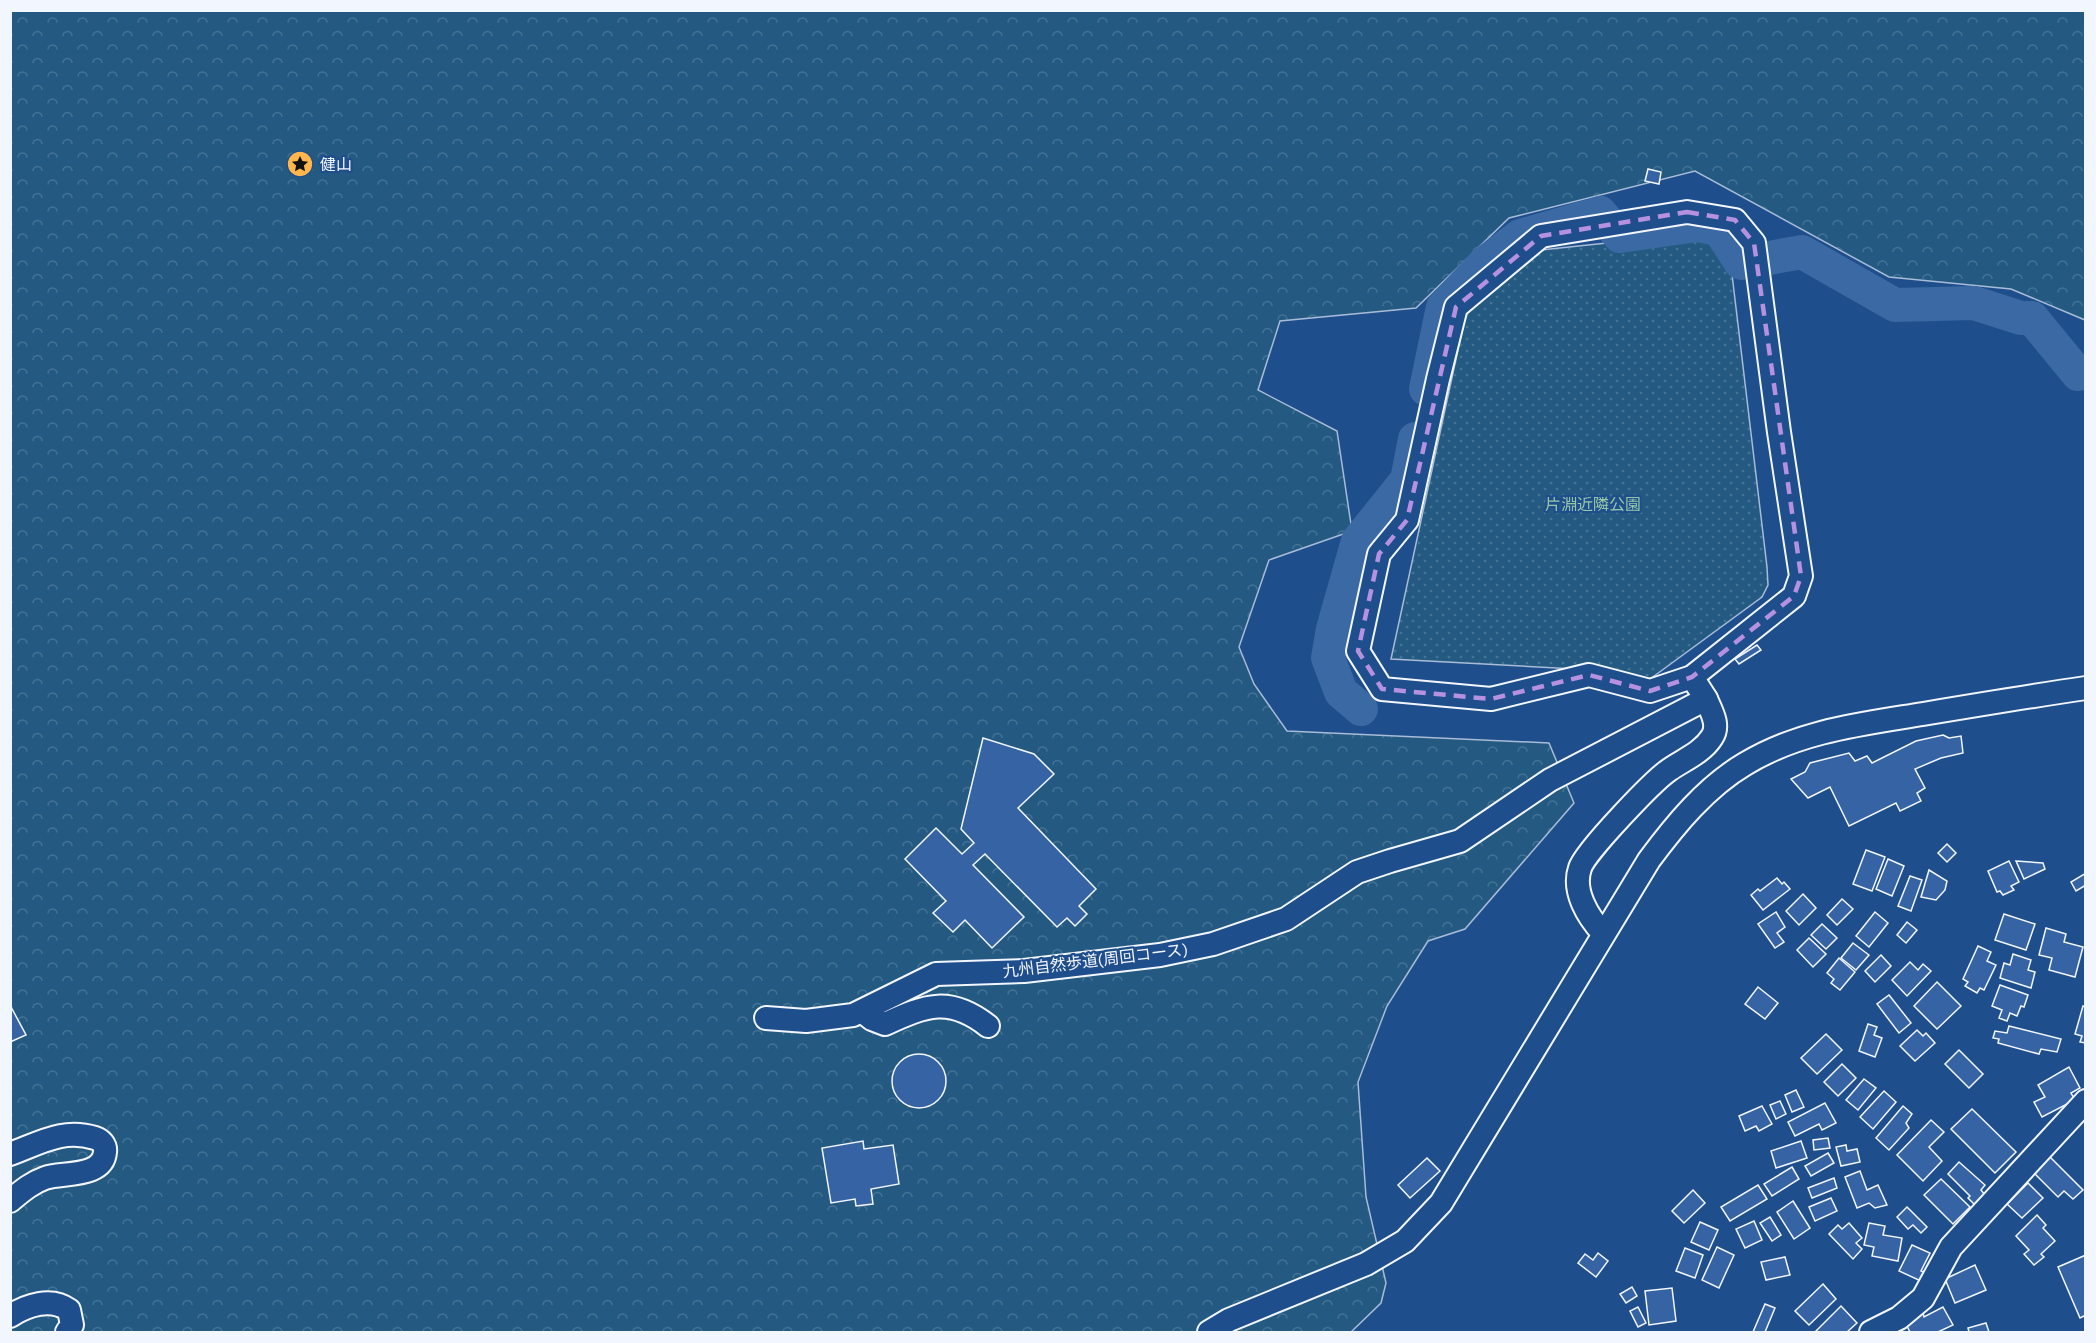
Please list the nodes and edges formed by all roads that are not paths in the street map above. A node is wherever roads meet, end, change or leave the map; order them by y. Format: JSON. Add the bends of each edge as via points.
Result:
{"nodes":[{"id":1,"x":1692,"y":677,"type":"junction"},
{"id":2,"x":2085,"y":688,"type":"edge"},
{"id":3,"x":1706,"y":699,"type":"junction"},
{"id":4,"x":1604,"y":933,"type":"junction"},
{"id":5,"x":863,"y":1012,"type":"junction"},
{"id":6,"x":766,"y":1018,"type":"dead end"},
{"id":7,"x":988,"y":1026,"type":"dead end"},
{"id":8,"x":2085,"y":1101,"type":"edge"},
{"id":9,"x":10,"y":1154,"type":"edge"},
{"id":10,"x":10,"y":1201,"type":"edge"},
{"id":11,"x":10,"y":1316,"type":"edge"},
{"id":12,"x":1215,"y":1331,"type":"edge"},
{"id":13,"x":67,"y":1332,"type":"edge"},
{"id":14,"x":1871,"y":1332,"type":"edge"}],
"edges":[{"from":1,"to":1,"type":"street","via":[[1794,596],[1801,576],[1754,243],[1735,220],[1687,212],[1541,236],[1456,306],[1407,520],[1379,554],[1358,651],[1382,689],[1491,699],[1589,675],[1650,691]]},
{"from":1,"to":3,"type":"street"},
{"from":2,"to":4,"type":"street","via":[[1831,729],[1777,747],[1743,765],[1709,791],[1671,831]]},
{"from":3,"to":4,"type":"street","via":[[1716,724],[1713,736],[1637,800],[1580,867],[1582,901],[1590,919]]},
{"from":3,"to":5,"type":"street","name":"九州自然歩道(周回コース)","via":[[1550,780],[1460,841],[1357,872],[1286,919],[1213,945],[1160,955],[1023,971],[936,974]]},
{"from":4,"to":12,"type":"street","via":[[1441,1203],[1405,1241],[1366,1264],[1228,1320]]},
{"from":5,"to":6,"type":"street","name":"九州自然歩道(周回コース)","via":[[806,1021]]},
{"from":5,"to":7,"type":"street","via":[[885,1024],[939,1006],[971,1013]]},
{"from":8,"to":14,"type":"street","via":[[1951,1247],[1923,1298]]},
{"from":9,"to":10,"type":"street","via":[[61,1135],[81,1134],[100,1140],[105,1146],[99,1164],[81,1173],[47,1177],[27,1186]]},
{"from":11,"to":13,"type":"street","via":[[51,1302],[69,1310],[72,1324]]}]}
